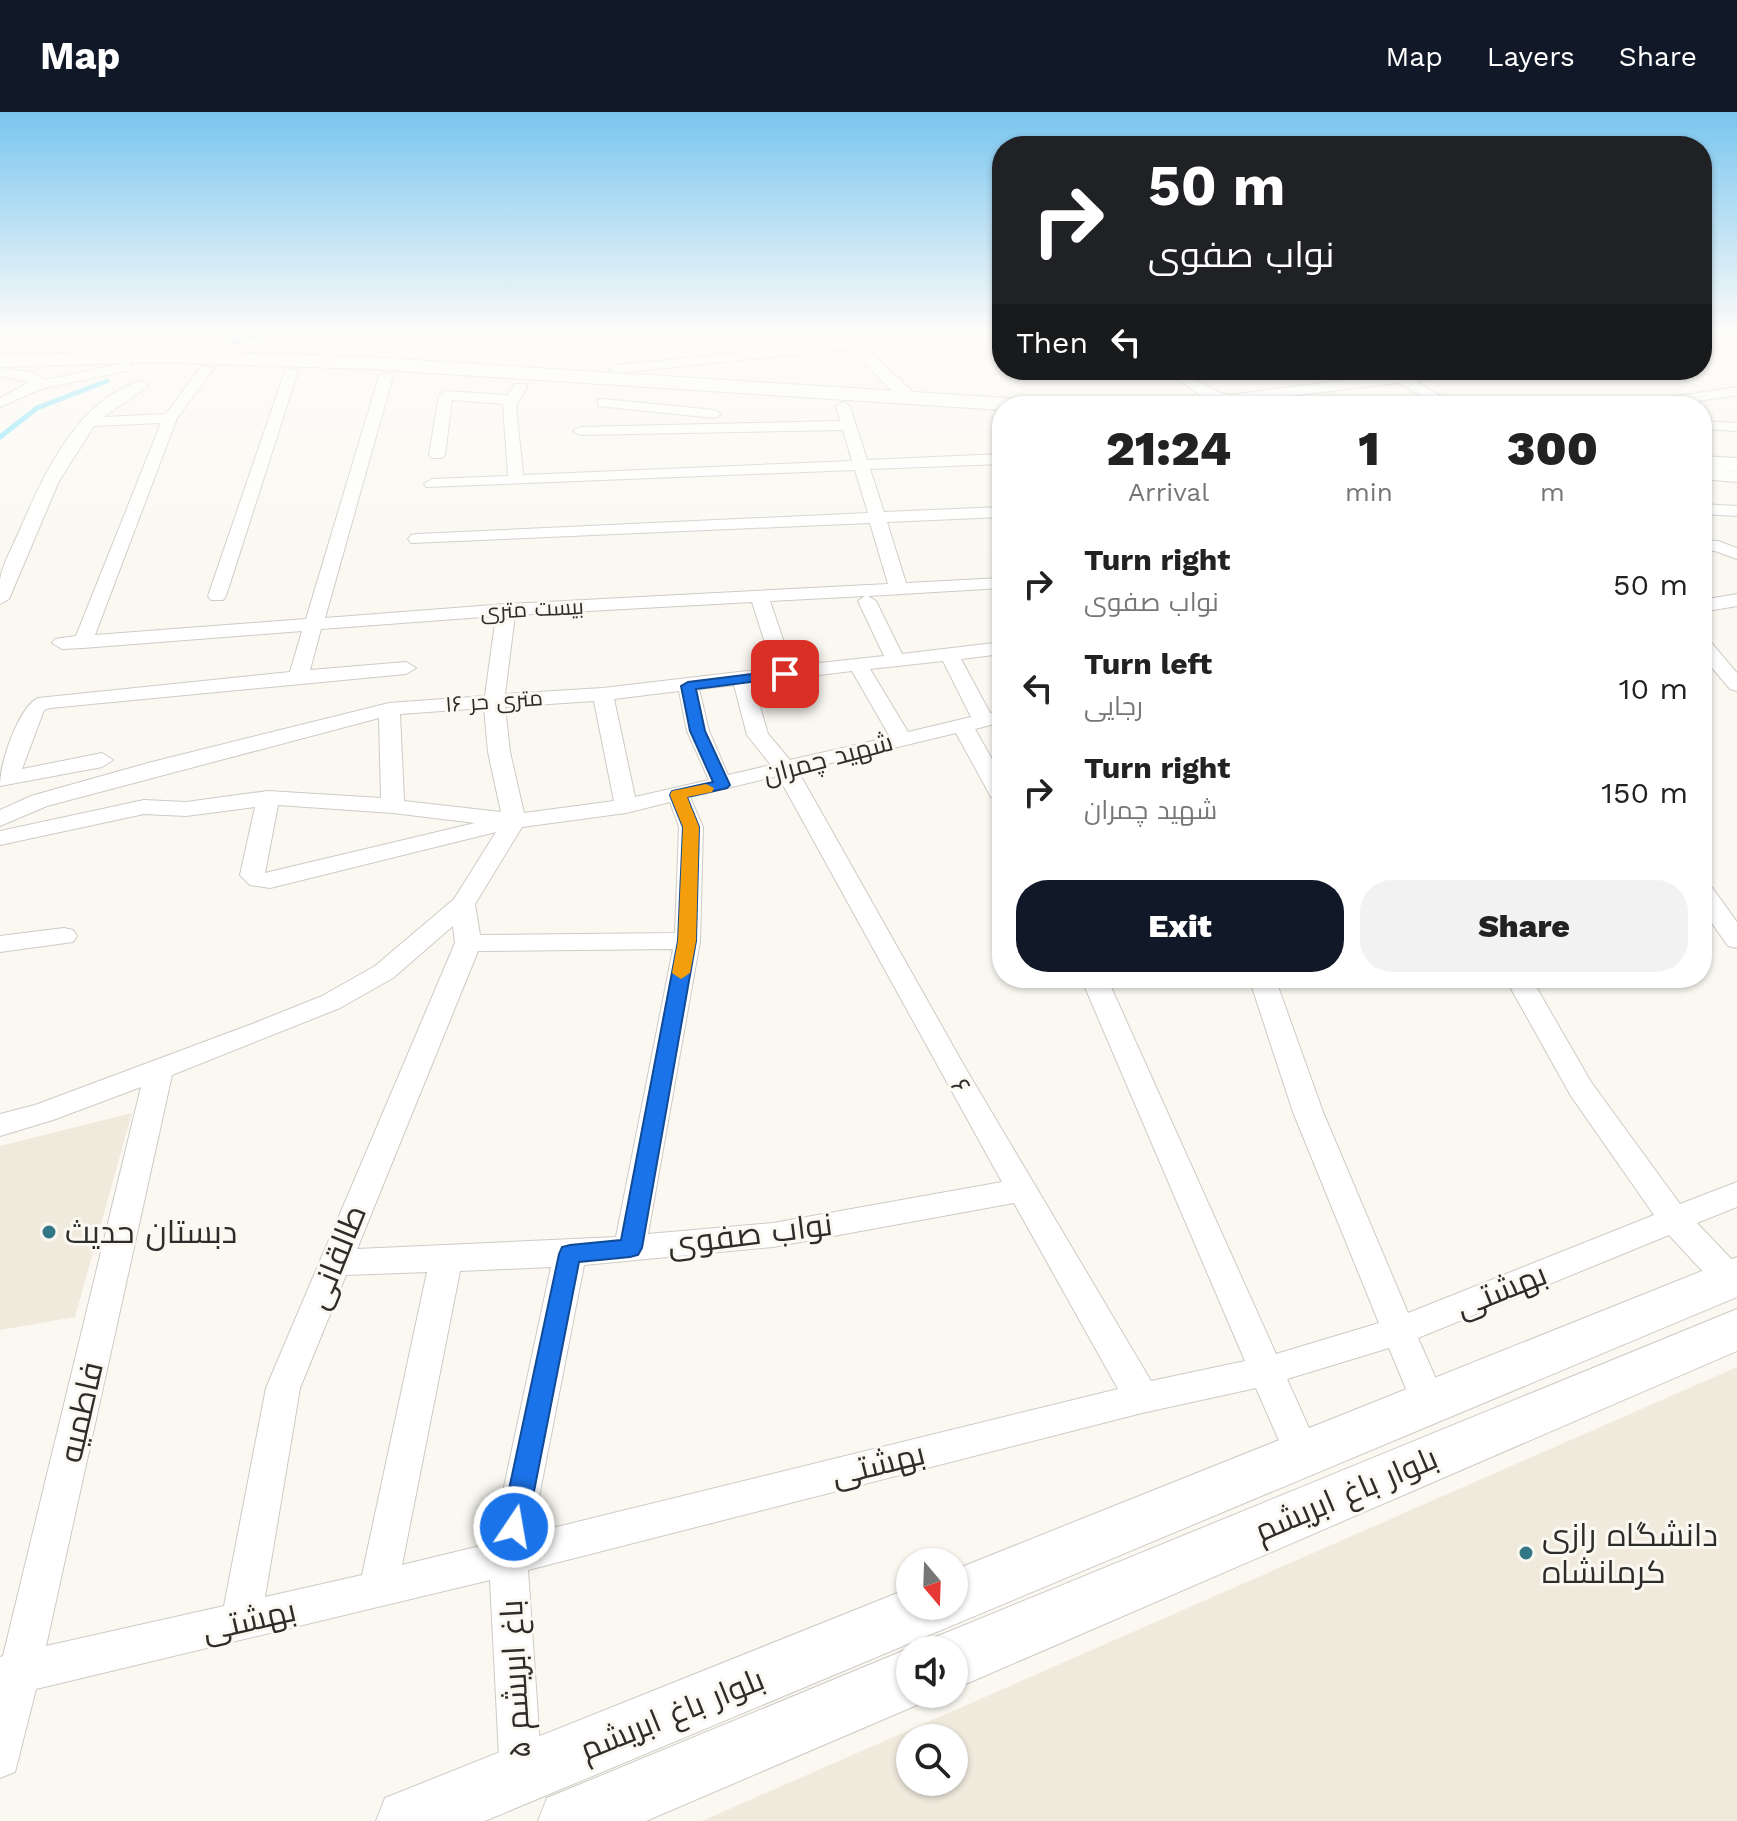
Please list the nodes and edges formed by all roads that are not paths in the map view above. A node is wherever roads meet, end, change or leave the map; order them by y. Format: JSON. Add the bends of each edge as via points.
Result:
{"nodes":[{"id":1,"x":101,"y":411,"type":"edge"},
{"id":2,"x":175,"y":411,"type":"edge"},
{"id":3,"x":278,"y":411,"type":"edge"},
{"id":4,"x":376,"y":411,"type":"edge"},
{"id":5,"x":444,"y":411,"type":"edge"},
{"id":6,"x":509,"y":411,"type":"edge"},
{"id":7,"x":682,"y":411,"type":"edge"},
{"id":8,"x":774,"y":411,"type":"edge"},
{"id":9,"x":872,"y":411,"type":"edge"},
{"id":10,"x":956,"y":411,"type":"edge"},
{"id":11,"x":846,"y":416,"type":"junction"},
{"id":12,"x":992,"y":416,"type":"edge"},
{"id":13,"x":170,"y":418,"type":"junction"},
{"id":14,"x":89,"y":422,"type":"junction"},
{"id":15,"x":1712,"y":426,"type":"edge"},
{"id":16,"x":736,"y":427,"type":"junction"},
{"id":17,"x":1737,"y":427,"type":"edge"},
{"id":18,"x":580,"y":431,"type":"dead end"},
{"id":19,"x":1712,"y":450,"type":"edge"},
{"id":20,"x":1737,"y":452,"type":"edge"},
{"id":21,"x":437,"y":455,"type":"dead end"},
{"id":22,"x":992,"y":459,"type":"edge"},
{"id":23,"x":1712,"y":464,"type":"edge"},
{"id":24,"x":861,"y":465,"type":"junction"},
{"id":25,"x":1737,"y":465,"type":"edge"},
{"id":26,"x":1712,"y":475,"type":"edge"},
{"id":27,"x":1737,"y":477,"type":"edge"},
{"id":28,"x":516,"y":480,"type":"junction"},
{"id":29,"x":432,"y":484,"type":"dead end"},
{"id":30,"x":1712,"y":510,"type":"edge"},
{"id":31,"x":1737,"y":511,"type":"edge"},
{"id":32,"x":992,"y":512,"type":"edge"},
{"id":33,"x":877,"y":517,"type":"junction"},
{"id":34,"x":417,"y":539,"type":"dead end"},
{"id":35,"x":1712,"y":546,"type":"edge"},
{"id":36,"x":1737,"y":556,"type":"edge"},
{"id":37,"x":1712,"y":560,"type":"edge"},
{"id":38,"x":992,"y":584,"type":"edge"},
{"id":39,"x":899,"y":589,"type":"junction"},
{"id":40,"x":217,"y":596,"type":"dead end"},
{"id":41,"x":759,"y":597,"type":"junction"},
{"id":42,"x":0,"y":599,"type":"edge"},
{"id":43,"x":1737,"y":600,"type":"edge"},
{"id":44,"x":867,"y":601,"type":"dead end"},
{"id":45,"x":1712,"y":604,"type":"edge"},
{"id":46,"x":506,"y":610,"type":"junction"},
{"id":47,"x":315,"y":625,"type":"junction"},
{"id":48,"x":83,"y":642,"type":"junction"},
{"id":49,"x":62,"y":643,"type":"dead end"},
{"id":50,"x":992,"y":649,"type":"edge"},
{"id":51,"x":949,"y":654,"type":"junction"},
{"id":52,"x":1712,"y":656,"type":"edge"},
{"id":53,"x":896,"y":661,"type":"junction"},
{"id":54,"x":858,"y":665,"type":"junction"},
{"id":55,"x":406,"y":668,"type":"dead end"},
{"id":56,"x":785,"y":674,"type":"junction"},
{"id":57,"x":298,"y":677,"type":"junction"},
{"id":58,"x":742,"y":679,"type":"junction"},
{"id":59,"x":1737,"y":685,"type":"edge"},
{"id":60,"x":688,"y":686,"type":"junction"},
{"id":61,"x":603,"y":694,"type":"junction"},
{"id":62,"x":494,"y":701,"type":"junction"},
{"id":63,"x":389,"y":709,"type":"junction"},
{"id":64,"x":983,"y":720,"type":"edge"},
{"id":65,"x":901,"y":738,"type":"junction"},
{"id":66,"x":992,"y":756,"type":"edge"},
{"id":67,"x":102,"y":760,"type":"dead end"},
{"id":68,"x":156,"y":768,"type":"junction"},
{"id":69,"x":786,"y":770,"type":"junction"},
{"id":70,"x":4,"y":778,"type":"edge"},
{"id":71,"x":722,"y":785,"type":"junction"},
{"id":72,"x":678,"y":795,"type":"junction"},
{"id":73,"x":268,"y":798,"type":"junction"},
{"id":74,"x":393,"y":806,"type":"junction"},
{"id":75,"x":626,"y":806,"type":"junction"},
{"id":76,"x":144,"y":807,"type":"junction"},
{"id":77,"x":3,"y":820,"type":"edge"},
{"id":78,"x":514,"y":821,"type":"junction"},
{"id":79,"x":0,"y":838,"type":"edge"},
{"id":80,"x":463,"y":904,"type":"junction"},
{"id":81,"x":1712,"y":905,"type":"edge"},
{"id":82,"x":64,"y":936,"type":"dead end"},
{"id":83,"x":1737,"y":940,"type":"edge"},
{"id":84,"x":687,"y":941,"type":"junction"},
{"id":85,"x":468,"y":943,"type":"junction"},
{"id":86,"x":0,"y":944,"type":"edge"},
{"id":87,"x":1098,"y":988,"type":"edge"},
{"id":88,"x":1265,"y":988,"type":"edge"},
{"id":89,"x":1524,"y":988,"type":"edge"},
{"id":90,"x":160,"y":1067,"type":"junction"},
{"id":91,"x":0,"y":1125,"type":"edge"},
{"id":92,"x":1022,"y":1190,"type":"junction"},
{"id":93,"x":1737,"y":1194,"type":"edge"},
{"id":94,"x":1674,"y":1219,"type":"junction"},
{"id":95,"x":630,"y":1248,"type":"junction"},
{"id":96,"x":570,"y":1254,"type":"junction"},
{"id":97,"x":446,"y":1260,"type":"junction"},
{"id":98,"x":333,"y":1263,"type":"junction"},
{"id":99,"x":1735,"y":1295,"type":"edge"},
{"id":100,"x":1399,"y":1331,"type":"junction"},
{"id":101,"x":1267,"y":1371,"type":"junction"},
{"id":102,"x":1142,"y":1398,"type":"junction"},
{"id":103,"x":1429,"y":1404,"type":"junction"},
{"id":104,"x":1303,"y":1455,"type":"junction"},
{"id":105,"x":508,"y":1558,"type":"junction"},
{"id":106,"x":378,"y":1590,"type":"junction"},
{"id":107,"x":968,"y":1592,"type":"edge"},
{"id":108,"x":901,"y":1620,"type":"edge"},
{"id":109,"x":241,"y":1622,"type":"junction"},
{"id":110,"x":968,"y":1652,"type":"edge"},
{"id":111,"x":10,"y":1675,"type":"edge"},
{"id":112,"x":896,"y":1684,"type":"edge"},
{"id":113,"x":0,"y":1757,"type":"edge"},
{"id":114,"x":521,"y":1776,"type":"junction"},
{"id":115,"x":408,"y":1821,"type":"edge"},
{"id":116,"x":570,"y":1821,"type":"edge"}],
"edges":[{"from":1,"to":14,"type":"street"},
{"from":2,"to":13,"type":"street"},
{"from":3,"to":40,"type":"street"},
{"from":4,"to":47,"type":"street"},
{"from":5,"to":21,"type":"street"},
{"from":6,"to":28,"type":"street"},
{"from":7,"to":16,"type":"street","via":[[715,414]]},
{"from":8,"to":11,"type":"main road"},
{"from":9,"to":11,"type":"main road"},
{"from":10,"to":12,"type":"main road"},
{"from":11,"to":16,"type":"street"},
{"from":11,"to":24,"type":"street"},
{"from":13,"to":14,"type":"street"},
{"from":13,"to":48,"type":"street"},
{"from":14,"to":42,"type":"street","via":[[63,458]]},
{"from":15,"to":17,"type":"street"},
{"from":16,"to":18,"type":"street"},
{"from":19,"to":20,"type":"main road"},
{"from":22,"to":24,"type":"street"},
{"from":23,"to":25,"type":"main road"},
{"from":24,"to":28,"type":"street"},
{"from":24,"to":33,"type":"street"},
{"from":26,"to":27,"type":"street"},
{"from":28,"to":29,"type":"street"},
{"from":30,"to":31,"type":"street"},
{"from":32,"to":33,"type":"street"},
{"from":33,"to":34,"type":"street"},
{"from":33,"to":39,"type":"street"},
{"from":35,"to":36,"type":"street"},
{"from":36,"to":37,"type":"street"},
{"from":38,"to":39,"type":"street","name":"بیست متری"},
{"from":39,"to":41,"type":"street","name":"بیست متری"},
{"from":41,"to":46,"type":"street","name":"بیست متری"},
{"from":41,"to":56,"type":"street"},
{"from":43,"to":45,"type":"street"},
{"from":44,"to":53,"type":"street"},
{"from":46,"to":47,"type":"street","name":"بیست متری"},
{"from":46,"to":62,"type":"street"},
{"from":47,"to":48,"type":"street","name":"بیست متری"},
{"from":47,"to":57,"type":"street"},
{"from":48,"to":49,"type":"street","name":"بیست متری"},
{"from":50,"to":51,"type":"street","name":"۱۶ متری حر"},
{"from":51,"to":53,"type":"street","name":"۱۶ متری حر"},
{"from":51,"to":64,"type":"street"},
{"from":52,"to":59,"type":"street"},
{"from":53,"to":54,"type":"street","name":"۱۶ متری حر"},
{"from":54,"to":56,"type":"street","name":"۱۶ متری حر"},
{"from":54,"to":65,"type":"street"},
{"from":55,"to":57,"type":"street"},
{"from":56,"to":58,"type":"street","name":"۱۶ متری حر"},
{"from":57,"to":70,"type":"street","via":[[45,702],[35,707]]},
{"from":58,"to":60,"type":"street","name":"۱۶ متری حر"},
{"from":58,"to":69,"type":"street","name":"۶","via":[[758,735]]},
{"from":60,"to":61,"type":"street","name":"۱۶ متری حر"},
{"from":60,"to":71,"type":"street","via":[[698,731]]},
{"from":61,"to":62,"type":"street","name":"۱۶ متری حر"},
{"from":61,"to":75,"type":"street"},
{"from":62,"to":63,"type":"street","name":"۱۶ متری حر"},
{"from":62,"to":78,"type":"street"},
{"from":63,"to":68,"type":"street","name":"۱۶ متری حر"},
{"from":63,"to":74,"type":"street"},
{"from":64,"to":65,"type":"street","name":"شهید چمران"},
{"from":64,"to":66,"type":"street"},
{"from":65,"to":69,"type":"street","name":"شهید چمران"},
{"from":67,"to":70,"type":"street"},
{"from":68,"to":76,"type":"street"},
{"from":68,"to":77,"type":"street","name":"۱۶ متری حر","via":[[39,801]]},
{"from":69,"to":71,"type":"street","name":"شهید چمران"},
{"from":69,"to":92,"type":"street","name":"۶"},
{"from":71,"to":72,"type":"street","name":"شهید چمران"},
{"from":72,"to":75,"type":"street","name":"شهید چمران"},
{"from":72,"to":84,"type":"street","via":[[691,827]]},
{"from":73,"to":74,"type":"street"},
{"from":73,"to":76,"type":"street","via":[[186,809]]},
{"from":73,"to":78,"type":"street","via":[[252,875],[259,880]]},
{"from":74,"to":78,"type":"street"},
{"from":75,"to":78,"type":"street","name":"شهید چمران"},
{"from":76,"to":79,"type":"street"},
{"from":78,"to":80,"type":"street"},
{"from":80,"to":85,"type":"street"},
{"from":80,"to":90,"type":"street","via":[[384,972],[331,1002]]},
{"from":81,"to":83,"type":"street"},
{"from":82,"to":86,"type":"street"},
{"from":84,"to":85,"type":"street"},
{"from":84,"to":95,"type":"street"},
{"from":85,"to":98,"type":"street","name":"طالقانی"},
{"from":87,"to":101,"type":"street"},
{"from":88,"to":100,"type":"street","via":[[1308,1112]]},
{"from":89,"to":94,"type":"street","via":[[1581,1089]]},
{"from":90,"to":91,"type":"street"},
{"from":90,"to":111,"type":"street","name":"فاطمیه"},
{"from":92,"to":95,"type":"street","name":"نواب صفوی","via":[[773,1235]]},
{"from":92,"to":102,"type":"street","name":"۶"},
{"from":93,"to":94,"type":"street","name":"بهشتی"},
{"from":94,"to":99,"type":"street"},
{"from":94,"to":100,"type":"street","name":"بهشتی"},
{"from":95,"to":96,"type":"street","name":"نواب صفوی"},
{"from":96,"to":97,"type":"street","name":"نواب صفوی"},
{"from":96,"to":105,"type":"street","name":"باغ ابریشم ۵"},
{"from":97,"to":98,"type":"street","name":"نواب صفوی"},
{"from":97,"to":106,"type":"street"},
{"from":98,"to":109,"type":"street","name":"طالقانی","via":[[283,1388]]},
{"from":99,"to":103,"type":"main road","name":"بلوار باغ ابریشم"},
{"from":99,"to":110,"type":"main road","name":"بلوار باغ ابریشم"},
{"from":100,"to":101,"type":"street","name":"بهشتی"},
{"from":100,"to":103,"type":"street"},
{"from":101,"to":102,"type":"street","name":"بهشتی"},
{"from":101,"to":104,"type":"street"},
{"from":102,"to":105,"type":"street","name":"بهشتی"},
{"from":103,"to":104,"type":"main road","name":"بلوار باغ ابریشم"},
{"from":104,"to":107,"type":"main road","name":"بلوار باغ ابریشم"},
{"from":105,"to":106,"type":"street","name":"بهشتی"},
{"from":105,"to":114,"type":"street","name":"باغ ابریشم ۵"},
{"from":106,"to":109,"type":"street","name":"بهشتی"},
{"from":108,"to":114,"type":"main road","name":"بلوار باغ ابریشم"},
{"from":109,"to":111,"type":"street","name":"بهشتی"},
{"from":111,"to":113,"type":"street","name":"فاطمیه"},
{"from":112,"to":116,"type":"main road","name":"بلوار باغ ابریشم"},
{"from":114,"to":115,"type":"main road","name":"بلوار باغ ابریشم"}]}
